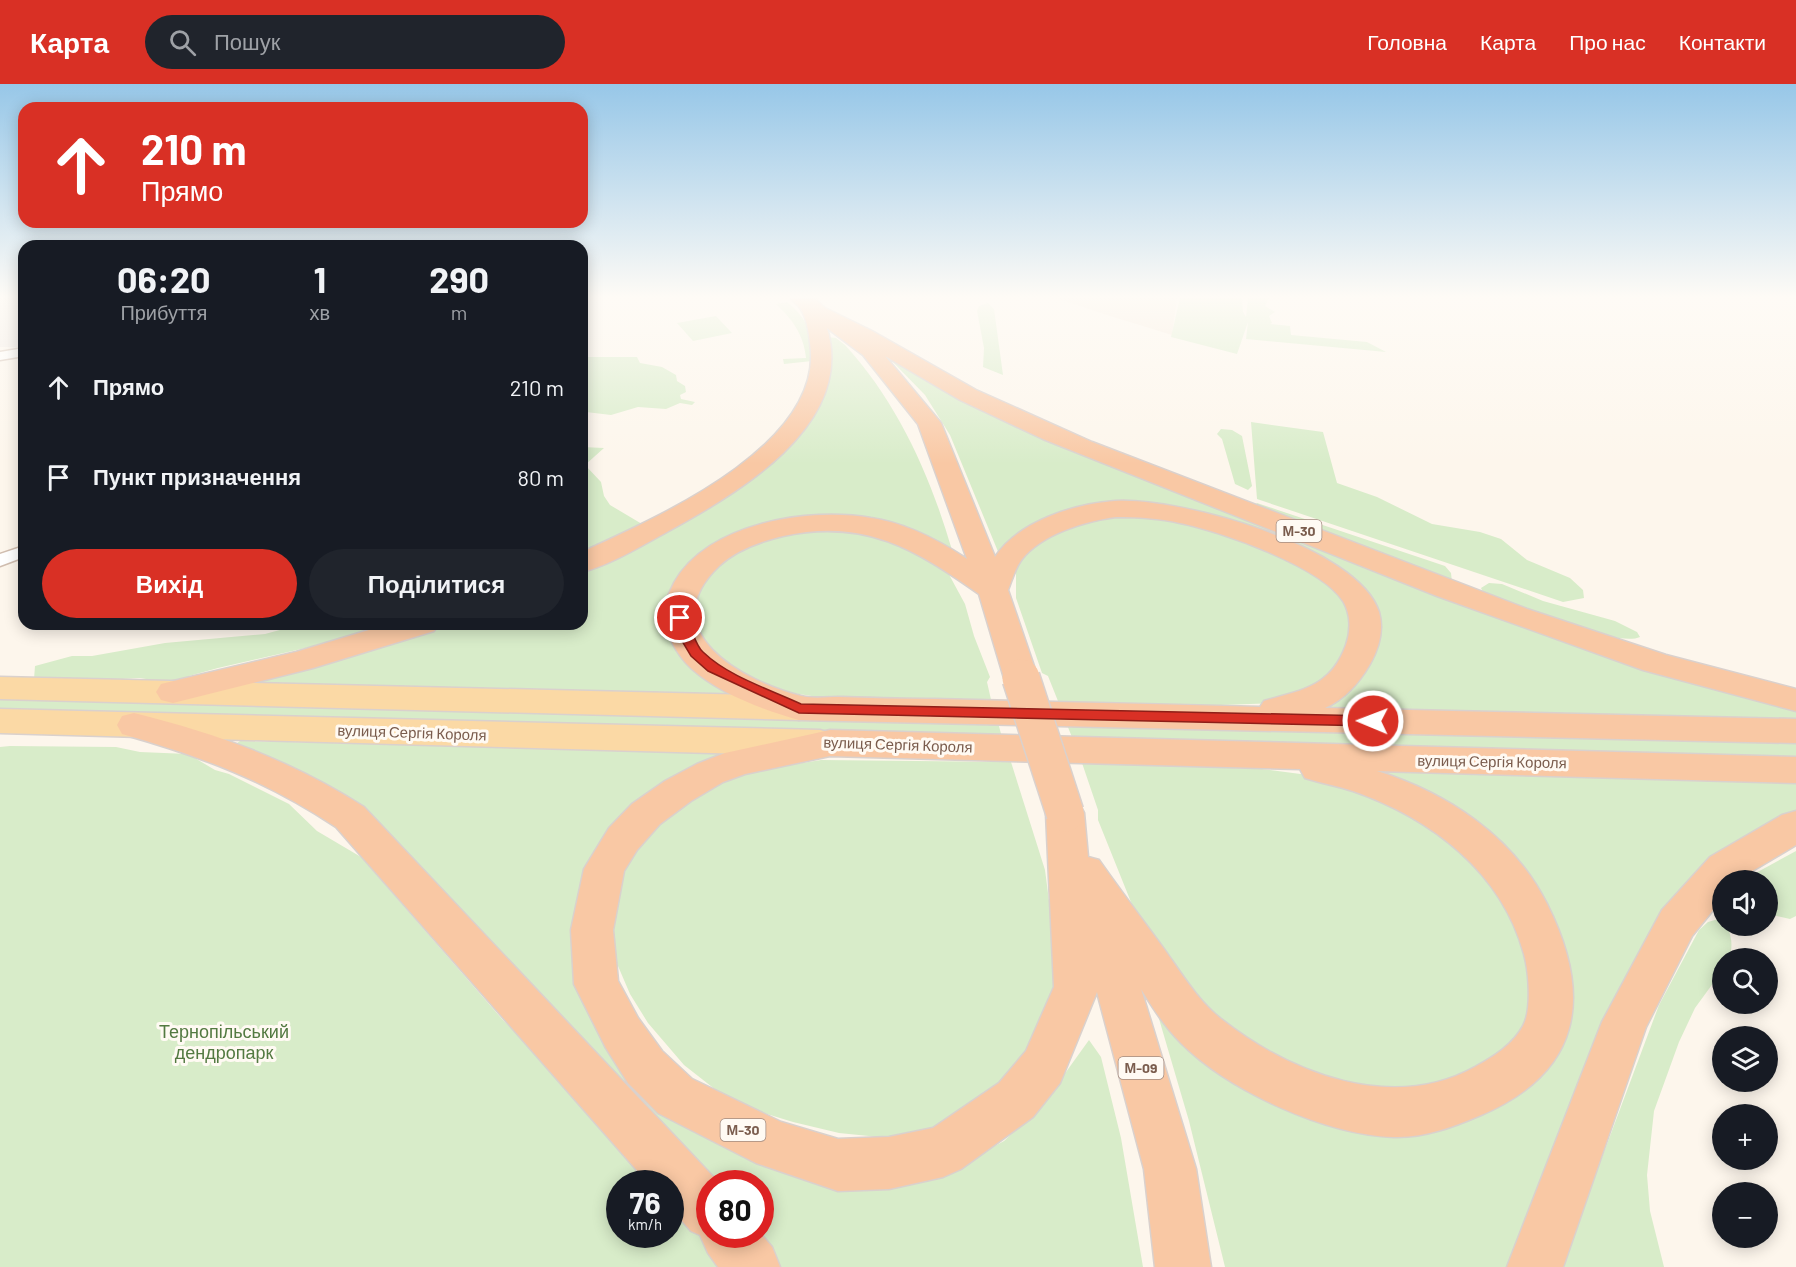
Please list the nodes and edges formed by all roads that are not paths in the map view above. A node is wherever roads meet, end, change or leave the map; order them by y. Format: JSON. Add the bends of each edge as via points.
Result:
{"nodes":[{"id":1,"x":17,"y":353,"type":"edge"},
{"id":2,"x":821,"y":353,"type":"edge"},
{"id":3,"x":872,"y":353,"type":"edge"},
{"id":4,"x":898,"y":353,"type":"edge"},
{"id":5,"x":0,"y":356,"type":"edge"},
{"id":6,"x":18,"y":554,"type":"edge"},
{"id":7,"x":588,"y":560,"type":"edge"},
{"id":8,"x":0,"y":561,"type":"edge"},
{"id":9,"x":993,"y":590,"type":"junction"},
{"id":10,"x":403,"y":630,"type":"edge"},
{"id":11,"x":0,"y":688,"type":"edge"},
{"id":12,"x":173,"y":692,"type":"junction"},
{"id":13,"x":1796,"y":700,"type":"edge"},
{"id":14,"x":799,"y":708,"type":"junction"},
{"id":15,"x":0,"y":721,"type":"edge"},
{"id":16,"x":134,"y":725,"type":"junction"},
{"id":17,"x":1796,"y":731,"type":"edge"},
{"id":18,"x":1237,"y":736,"type":"junction"},
{"id":19,"x":830,"y":743,"type":"junction"},
{"id":20,"x":1796,"y":770,"type":"edge"},
{"id":21,"x":1065,"y":813,"type":"junction"},
{"id":22,"x":1796,"y":826,"type":"edge"},
{"id":23,"x":1085,"y":872,"type":"junction"},
{"id":24,"x":696,"y":1197,"type":"edge"},
{"id":25,"x":738,"y":1248,"type":"edge"},
{"id":26,"x":752,"y":1267,"type":"edge"},
{"id":27,"x":1183,"y":1267,"type":"edge"},
{"id":28,"x":1535,"y":1267,"type":"edge"}],
"edges":[{"from":1,"to":5,"type":"street"},
{"from":2,"to":7,"type":"highway","via":[[820,378],[793,429],[769,455],[685,510]]},
{"from":3,"to":9,"type":"highway","number":"М-30","via":[[928,423]]},
{"from":4,"to":13,"type":"highway","number":"М-30","via":[[987,405],[1090,450],[1483,603],[1620,653]]},
{"from":6,"to":8,"type":"street"},
{"from":9,"to":14,"type":"highway","via":[[923,544],[872,526],[797,525],[750,537],[726,548],[701,568],[684,590],[680,618],[686,636],[696,653],[713,668]]},
{"from":9,"to":18,"type":"highway","via":[[1011,554],[1039,532],[1063,519],[1123,508],[1163,511],[1210,522],[1316,564],[1357,598],[1365,620],[1365,643],[1339,682],[1317,698],[1284,708]]},
{"from":9,"to":21,"type":"highway","number":"М-30","bridge":true},
{"from":10,"to":12,"type":"highway","via":[[302,661]]},
{"from":11,"to":12,"type":"main road","name":"вулиця Сергія Короля"},
{"from":12,"to":14,"type":"main road","name":"вулиця Сергія Короля"},
{"from":14,"to":18,"type":"highway","name":"вулиця Сергія Короля"},
{"from":15,"to":16,"type":"main road","name":"вулиця Сергія Короля"},
{"from":16,"to":19,"type":"main road","name":"вулиця Сергія Короля"},
{"from":16,"to":24,"type":"highway","via":[[190,737],[243,759],[318,795],[350,817]]},
{"from":17,"to":18,"type":"highway","name":"вулиця Сергія Короля"},
{"from":18,"to":19,"type":"highway","name":"вулиця Сергія Короля","number":"М-30"},
{"from":18,"to":20,"type":"highway","name":"вулиця Сергія Короля","number":"М-30"},
{"from":18,"to":23,"type":"highway","via":[[1394,793],[1446,819],[1485,851],[1514,886],[1534,919],[1548,957],[1548,1024],[1533,1052],[1504,1077],[1468,1098],[1420,1111],[1378,1111],[1322,1099],[1276,1079],[1203,1033],[1178,1007]]},
{"from":19,"to":21,"type":"highway","number":"М-30","via":[[738,762],[702,777],[646,814],[623,839],[604,869],[592,930],[596,984],[645,1067],[675,1096],[774,1145],[838,1165],[889,1162],[943,1151],[1016,1100],[1043,1067],[1076,987]]},
{"from":21,"to":23,"type":"highway","number":"М-09"},
{"from":22,"to":28,"type":"highway","via":[[1724,868],[1677,923],[1625,1022]]},
{"from":23,"to":27,"type":"highway","number":"М-09","via":[[1170,1169]]},
{"from":25,"to":26,"type":"highway"}]}
